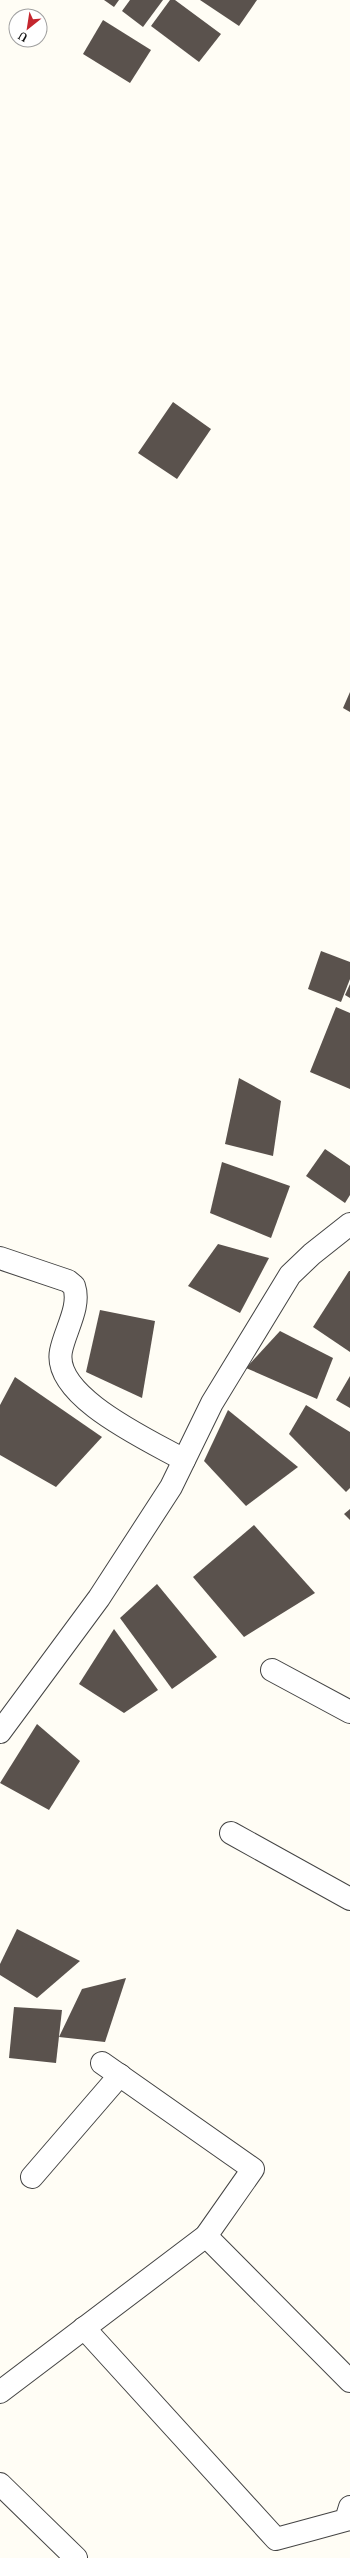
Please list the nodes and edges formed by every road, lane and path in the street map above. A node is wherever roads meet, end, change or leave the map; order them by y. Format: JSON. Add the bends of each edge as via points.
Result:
{"nodes":[{"id":1,"x":350,"y":1224,"type":"edge"},
{"id":2,"x":0,"y":1258,"type":"edge"},
{"id":3,"x":184,"y":1460,"type":"junction"},
{"id":4,"x":272,"y":1670,"type":"dead end"},
{"id":5,"x":350,"y":1712,"type":"edge"},
{"id":6,"x":0,"y":1732,"type":"edge"},
{"id":7,"x":230,"y":1833,"type":"dead end"},
{"id":8,"x":350,"y":1899,"type":"edge"},
{"id":9,"x":102,"y":2063,"type":"dead end"},
{"id":10,"x":120,"y":2075,"type":"junction"},
{"id":11,"x":32,"y":2177,"type":"dead end"},
{"id":12,"x":206,"y":2236,"type":"junction"},
{"id":13,"x":84,"y":2328,"type":"junction"},
{"id":14,"x":350,"y":2381,"type":"edge"},
{"id":15,"x":0,"y":2392,"type":"edge"},
{"id":16,"x":0,"y":2484,"type":"edge"},
{"id":17,"x":350,"y":2507,"type":"edge"},
{"id":18,"x":76,"y":2558,"type":"edge"}],
"edges":[{"from":1,"to":3,"type":"street","via":[[290,1275],[212,1403]]},
{"from":2,"to":3,"type":"street","via":[[68,1281],[74,1286],[76,1303],[61,1352],[62,1367],[68,1382],[96,1408]]},
{"from":3,"to":6,"type":"street","via":[[170,1487],[99,1598]]},
{"from":4,"to":5,"type":"street"},
{"from":7,"to":8,"type":"street"},
{"from":9,"to":10,"type":"street"},
{"from":10,"to":11,"type":"street"},
{"from":10,"to":12,"type":"street","via":[[253,2169]]},
{"from":12,"to":13,"type":"street"},
{"from":12,"to":14,"type":"street"},
{"from":13,"to":15,"type":"street"},
{"from":13,"to":17,"type":"street","via":[[276,2539],[346,2520]]},
{"from":16,"to":18,"type":"street"}]}
